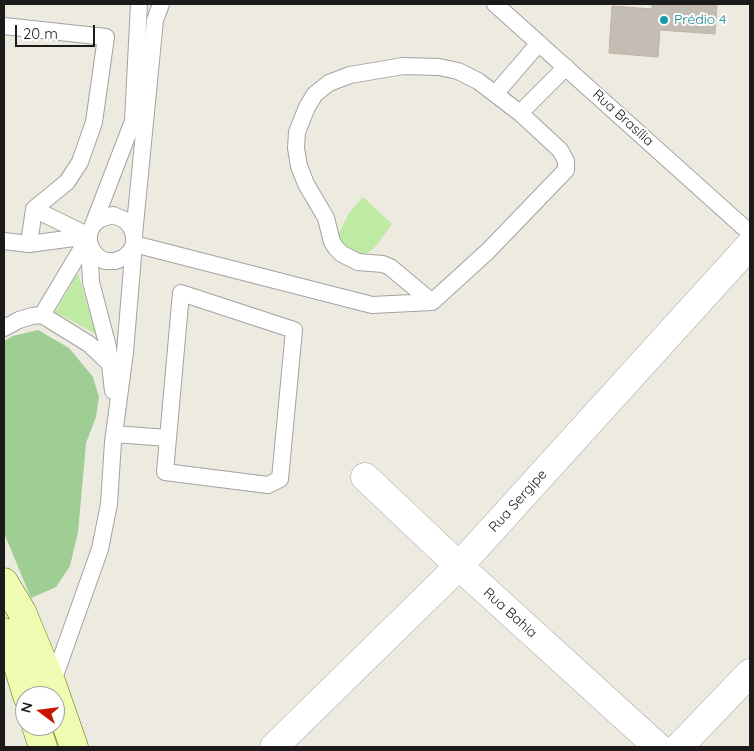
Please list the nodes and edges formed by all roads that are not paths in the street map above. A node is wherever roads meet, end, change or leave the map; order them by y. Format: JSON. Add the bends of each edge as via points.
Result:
{"nodes":[{"id":1,"x":139,"y":4,"type":"edge"},
{"id":2,"x":161,"y":4,"type":"edge"},
{"id":3,"x":495,"y":4,"type":"edge"},
{"id":4,"x":4,"y":26,"type":"edge"},
{"id":5,"x":539,"y":43,"type":"junction"},
{"id":6,"x":566,"y":67,"type":"junction"},
{"id":7,"x":496,"y":93,"type":"junction"},
{"id":8,"x":520,"y":113,"type":"junction"},
{"id":9,"x":34,"y":209,"type":"junction"},
{"id":10,"x":750,"y":233,"type":"edge"},
{"id":11,"x":90,"y":234,"type":"junction"},
{"id":12,"x":134,"y":239,"type":"junction"},
{"id":13,"x":4,"y":241,"type":"edge"},
{"id":14,"x":29,"y":244,"type":"junction"},
{"id":15,"x":750,"y":245,"type":"edge"},
{"id":16,"x":432,"y":302,"type":"junction"},
{"id":17,"x":42,"y":315,"type":"junction"},
{"id":18,"x":4,"y":328,"type":"edge"},
{"id":19,"x":110,"y":364,"type":"junction"},
{"id":20,"x":115,"y":416,"type":"junction"},
{"id":21,"x":114,"y":434,"type":"junction"},
{"id":22,"x":168,"y":438,"type":"junction"},
{"id":23,"x":365,"y":477,"type":"dead end"},
{"id":24,"x":459,"y":566,"type":"junction"},
{"id":25,"x":4,"y":582,"type":"edge"},
{"id":26,"x":4,"y":632,"type":"edge"},
{"id":27,"x":750,"y":672,"type":"edge"},
{"id":28,"x":52,"y":684,"type":"junction"},
{"id":29,"x":24,"y":686,"type":"edge"},
{"id":30,"x":74,"y":747,"type":"edge"},
{"id":31,"x":274,"y":747,"type":"edge"},
{"id":32,"x":658,"y":747,"type":"edge"},
{"id":33,"x":679,"y":747,"type":"edge"}],
"edges":[{"from":1,"to":11,"type":"lane","via":[[133,121]]},
{"from":2,"to":12,"type":"lane","via":[[155,20]]},
{"from":3,"to":5,"type":"lane","name":"Rua Brasília"},
{"from":4,"to":9,"type":"lane","via":[[106,37],[94,122],[80,162],[67,182]]},
{"from":5,"to":6,"type":"lane","name":"Rua Brasília"},
{"from":5,"to":7,"type":"lane"},
{"from":6,"to":8,"type":"lane"},
{"from":6,"to":10,"type":"lane","name":"Rua Brasília"},
{"from":7,"to":8,"type":"lane"},
{"from":7,"to":16,"type":"lane","via":[[465,74],[439,66],[367,71],[329,83],[315,94],[297,132],[299,166],[326,218],[336,248],[358,262],[390,267]]},
{"from":8,"to":16,"type":"lane","via":[[560,150],[566,170],[488,252]]},
{"from":9,"to":11,"type":"lane"},
{"from":9,"to":14,"type":"lane"},
{"from":11,"to":12,"type":"lane","via":[[100,219],[113,215],[131,226]]},
{"from":11,"to":12,"type":"lane","via":[[92,250],[106,261],[123,258],[130,252]]},
{"from":11,"to":14,"type":"lane"},
{"from":11,"to":17,"type":"lane"},
{"from":11,"to":19,"type":"lane","via":[[91,282]]},
{"from":12,"to":16,"type":"lane","via":[[372,306]]},
{"from":12,"to":20,"type":"lane","via":[[125,352]]},
{"from":13,"to":14,"type":"lane"},
{"from":15,"to":24,"type":"street","name":"Rua Sergipe"},
{"from":17,"to":18,"type":"lane","via":[[19,320]]},
{"from":17,"to":19,"type":"lane","via":[[89,344]]},
{"from":19,"to":20,"type":"lane"},
{"from":20,"to":21,"type":"lane"},
{"from":21,"to":22,"type":"lane"},
{"from":21,"to":28,"type":"lane","via":[[109,504],[100,549]]},
{"from":22,"to":22,"type":"lane","via":[[165,472],[268,485],[280,479],[294,330],[181,293]]},
{"from":23,"to":24,"type":"street","name":"Rua Bahia"},
{"from":24,"to":31,"type":"street","name":"Rua Sergipe"},
{"from":24,"to":32,"type":"street","name":"Rua Bahia"},
{"from":25,"to":28,"type":"main road","via":[[22,612]]},
{"from":26,"to":29,"type":"main road"},
{"from":27,"to":33,"type":"street"},
{"from":28,"to":30,"type":"main road"}]}
